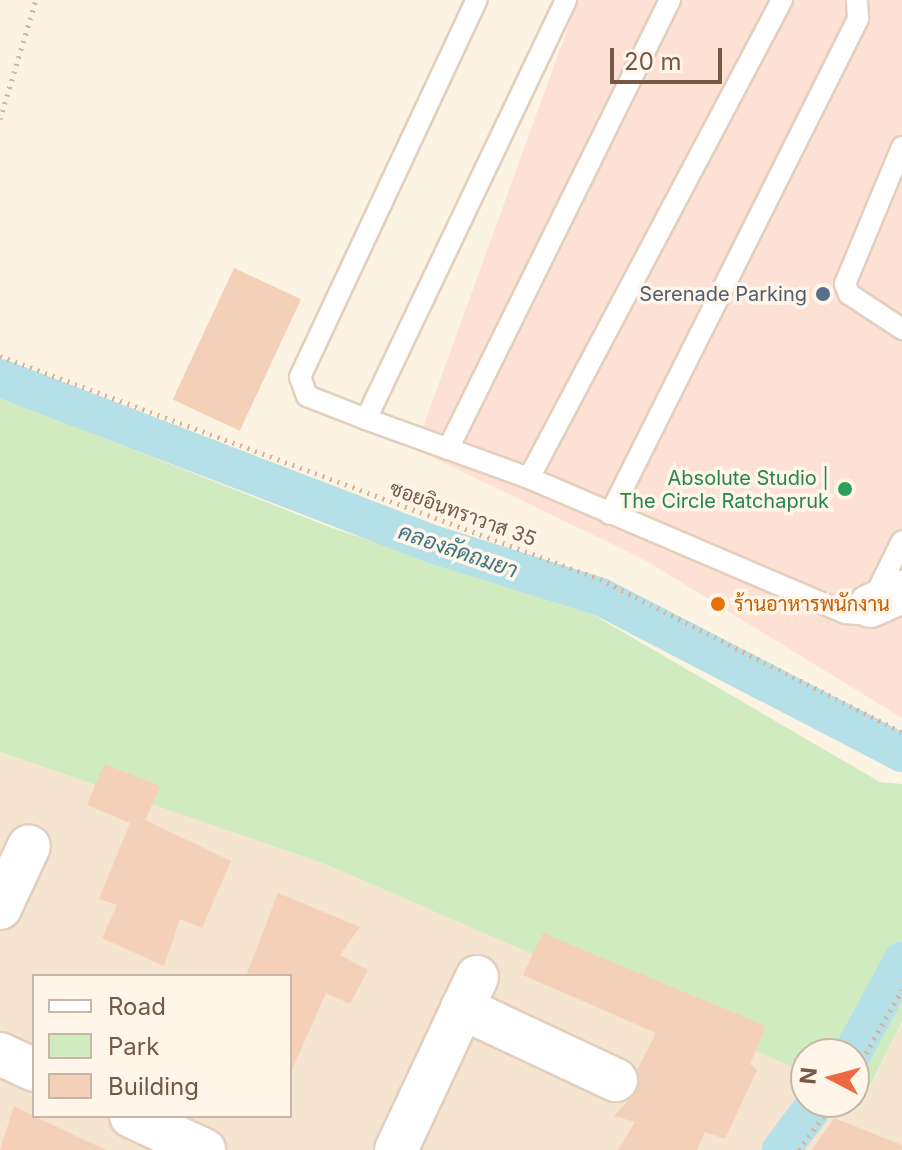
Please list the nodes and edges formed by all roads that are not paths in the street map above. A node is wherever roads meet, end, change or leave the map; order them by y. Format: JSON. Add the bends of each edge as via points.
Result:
{"nodes":[{"id":1,"x":477,"y":0,"type":"edge"},
{"id":2,"x":566,"y":0,"type":"edge"},
{"id":3,"x":670,"y":0,"type":"edge"},
{"id":4,"x":782,"y":0,"type":"edge"},
{"id":5,"x":857,"y":0,"type":"edge"},
{"id":6,"x":902,"y":147,"type":"edge"},
{"id":7,"x":902,"y":329,"type":"edge"},
{"id":8,"x":366,"y":419,"type":"junction"},
{"id":9,"x":448,"y":449,"type":"junction"},
{"id":10,"x":529,"y":478,"type":"junction"},
{"id":11,"x":610,"y":514,"type":"junction"},
{"id":12,"x":902,"y":541,"type":"edge"},
{"id":13,"x":886,"y":599,"type":"edge"},
{"id":14,"x":29,"y":846,"type":"dead end"},
{"id":15,"x":0,"y":908,"type":"edge"},
{"id":16,"x":0,"y":1054,"type":"edge"},
{"id":17,"x":32,"y":1069,"type":"edge"},
{"id":18,"x":616,"y":1080,"type":"dead end"},
{"id":19,"x":135,"y":1118,"type":"edge"},
{"id":20,"x":204,"y":1150,"type":"edge"},
{"id":21,"x":396,"y":1150,"type":"edge"}],
"edges":[{"from":1,"to":8,"type":"lane","via":[[300,377],[307,396]]},
{"from":2,"to":8,"type":"lane"},
{"from":3,"to":9,"type":"lane"},
{"from":4,"to":10,"type":"lane"},
{"from":5,"to":11,"type":"lane","via":[[858,19]]},
{"from":6,"to":7,"type":"lane","via":[[845,284],[849,294]]},
{"from":8,"to":9,"type":"lane"},
{"from":9,"to":10,"type":"lane"},
{"from":10,"to":11,"type":"lane"},
{"from":11,"to":13,"type":"lane","via":[[845,613],[858,614]]},
{"from":12,"to":13,"type":"lane"},
{"from":14,"to":15,"type":"street"},
{"from":16,"to":17,"type":"street"},
{"from":18,"to":21,"type":"street","via":[[470,993]]},
{"from":19,"to":20,"type":"street"}]}
